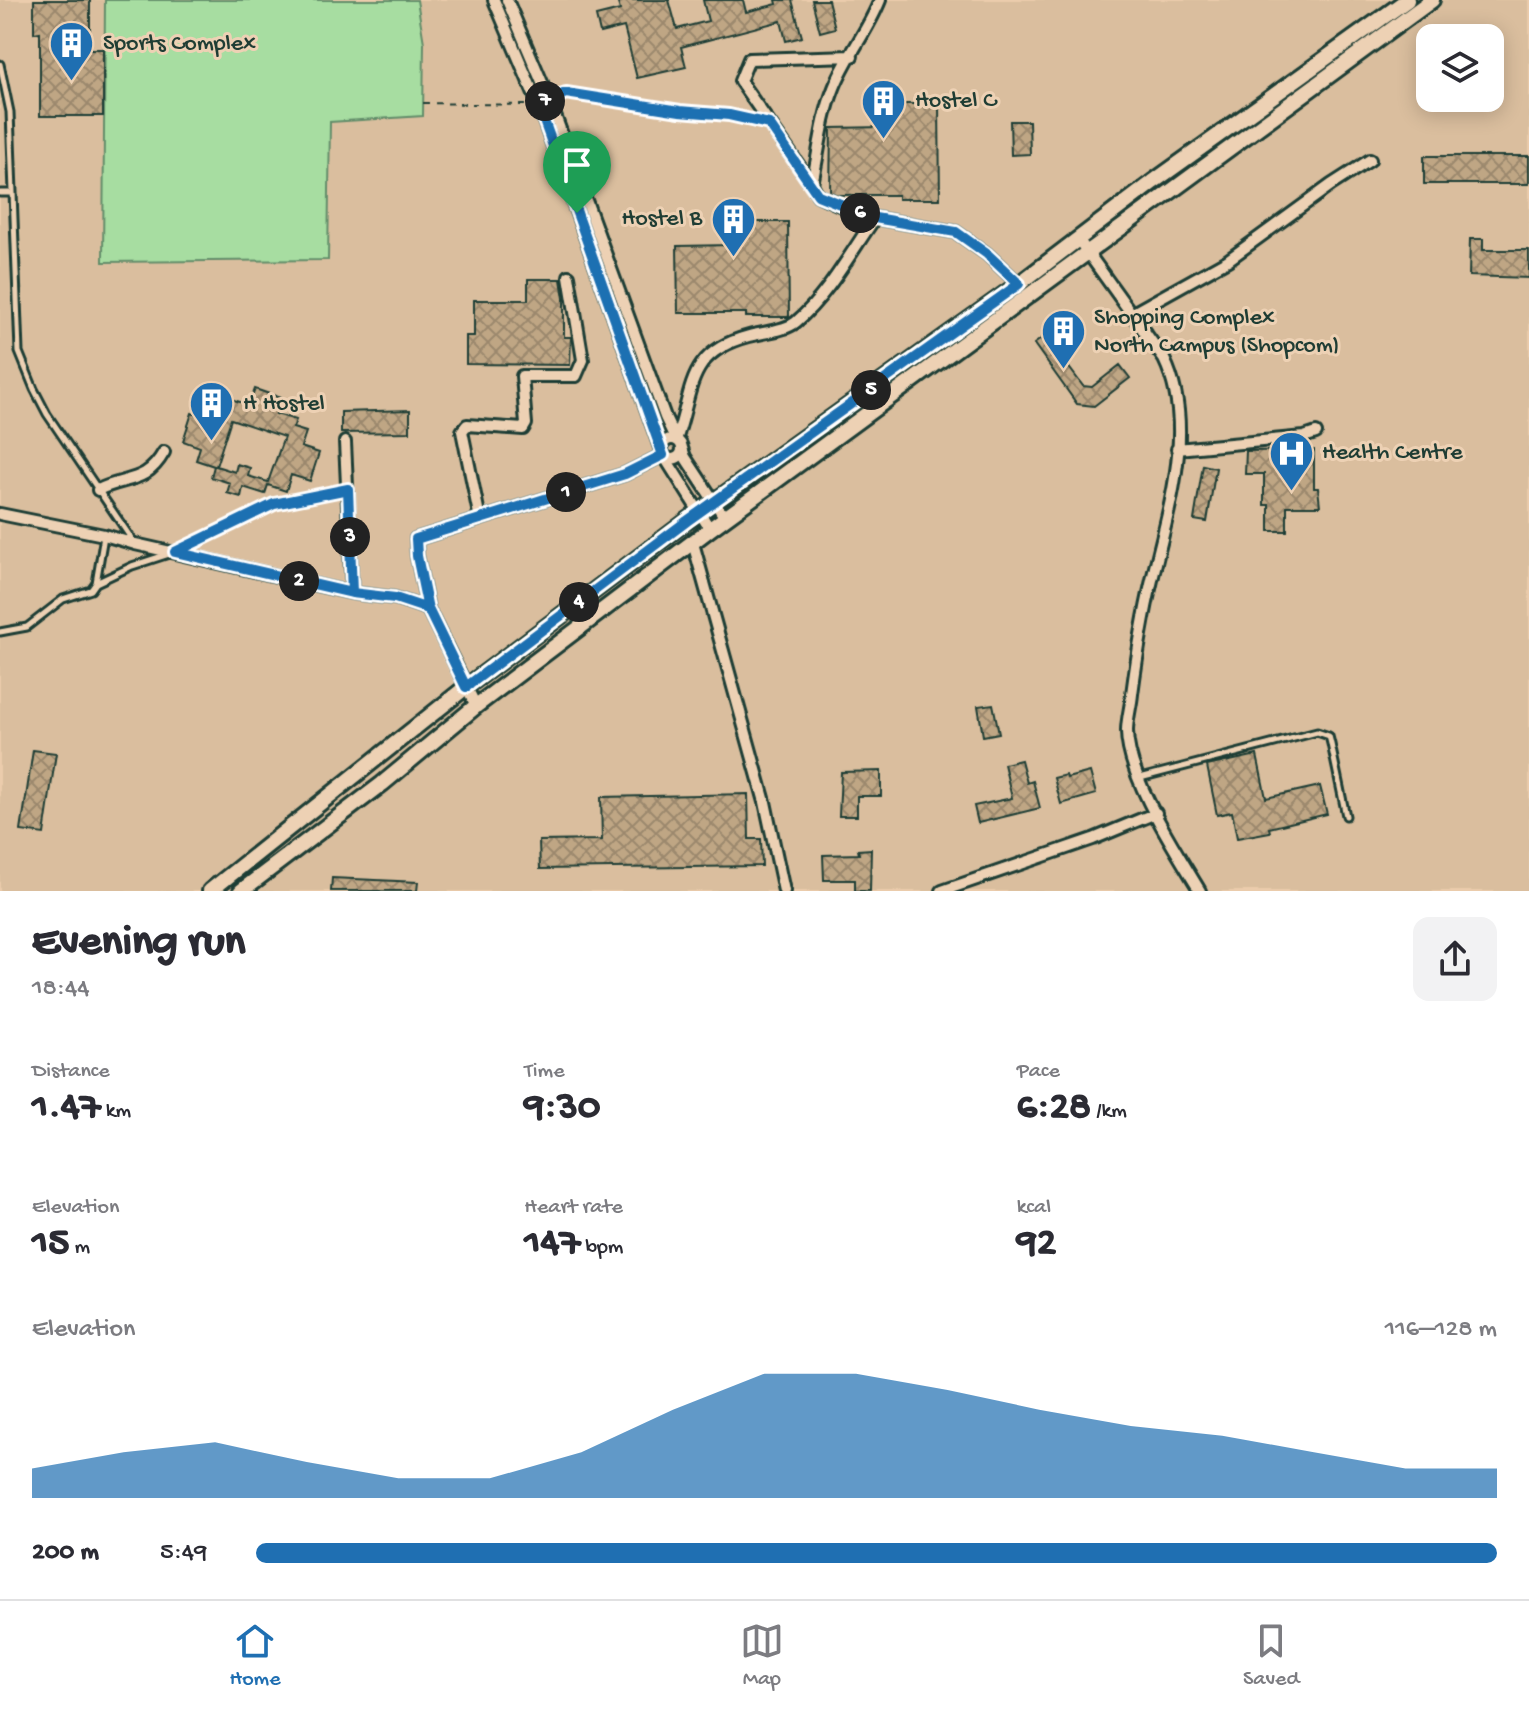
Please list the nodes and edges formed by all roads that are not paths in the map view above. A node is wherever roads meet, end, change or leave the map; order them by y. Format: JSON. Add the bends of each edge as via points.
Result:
{"nodes":[{"id":1,"x":494,"y":0,"type":"edge"},
{"id":2,"x":507,"y":0,"type":"edge"},
{"id":3,"x":880,"y":0,"type":"edge"},
{"id":4,"x":1407,"y":0,"type":"edge"},
{"id":5,"x":1432,"y":0,"type":"edge"},
{"id":6,"x":852,"y":56,"type":"junction"},
{"id":7,"x":0,"y":64,"type":"edge"},
{"id":8,"x":549,"y":99,"type":"junction"},
{"id":9,"x":538,"y":104,"type":"junction"},
{"id":10,"x":1370,"y":160,"type":"dead end"},
{"id":11,"x":812,"y":184,"type":"junction"},
{"id":12,"x":0,"y":193,"type":"edge"},
{"id":13,"x":12,"y":193,"type":"junction"},
{"id":14,"x":875,"y":218,"type":"junction"},
{"id":15,"x":1078,"y":239,"type":"junction"},
{"id":16,"x":1089,"y":253,"type":"junction"},
{"id":17,"x":569,"y":276,"type":"dead end"},
{"id":18,"x":1019,"y":284,"type":"junction"},
{"id":19,"x":1131,"y":314,"type":"junction"},
{"id":20,"x":1316,"y":433,"type":"dead end"},
{"id":21,"x":345,"y":442,"type":"dead end"},
{"id":22,"x":679,"y":444,"type":"junction"},
{"id":23,"x":1177,"y":449,"type":"junction"},
{"id":24,"x":164,"y":452,"type":"dead end"},
{"id":25,"x":663,"y":454,"type":"junction"},
{"id":26,"x":348,"y":489,"type":"junction"},
{"id":27,"x":98,"y":490,"type":"junction"},
{"id":28,"x":713,"y":503,"type":"junction"},
{"id":29,"x":0,"y":514,"type":"edge"},
{"id":30,"x":698,"y":514,"type":"junction"},
{"id":31,"x":725,"y":518,"type":"junction"},
{"id":32,"x":480,"y":519,"type":"junction"},
{"id":33,"x":710,"y":529,"type":"junction"},
{"id":34,"x":104,"y":535,"type":"junction"},
{"id":35,"x":693,"y":543,"type":"junction"},
{"id":36,"x":135,"y":544,"type":"junction"},
{"id":37,"x":175,"y":552,"type":"junction"},
{"id":38,"x":96,"y":583,"type":"junction"},
{"id":39,"x":352,"y":593,"type":"junction"},
{"id":40,"x":428,"y":609,"type":"junction"},
{"id":41,"x":0,"y":632,"type":"edge"},
{"id":42,"x":466,"y":687,"type":"junction"},
{"id":43,"x":476,"y":706,"type":"junction"},
{"id":44,"x":1139,"y":778,"type":"junction"},
{"id":45,"x":1156,"y":813,"type":"junction"},
{"id":46,"x":1346,"y":816,"type":"dead end"},
{"id":47,"x":210,"y":891,"type":"edge"},
{"id":48,"x":241,"y":891,"type":"edge"},
{"id":49,"x":784,"y":891,"type":"edge"},
{"id":50,"x":942,"y":891,"type":"edge"},
{"id":51,"x":1200,"y":891,"type":"edge"}],
"edges":[{"from":1,"to":9,"type":"street"},
{"from":2,"to":8,"type":"street"},
{"from":3,"to":6,"type":"street"},
{"from":4,"to":15,"type":"street"},
{"from":5,"to":16,"type":"street"},
{"from":6,"to":11,"type":"street","via":[[829,102]]},
{"from":6,"to":11,"type":"street","via":[[749,59],[740,81]]},
{"from":7,"to":13,"type":"lane","via":[[10,112]]},
{"from":8,"to":9,"type":"street"},
{"from":8,"to":22,"type":"street"},
{"from":9,"to":25,"type":"street"},
{"from":10,"to":19,"type":"street","via":[[1228,260]]},
{"from":11,"to":14,"type":"street","via":[[818,195]]},
{"from":12,"to":13,"type":"lane"},
{"from":13,"to":27,"type":"lane","via":[[19,352],[47,414]]},
{"from":14,"to":18,"type":"street","via":[[956,232]]},
{"from":14,"to":22,"type":"street","via":[[793,325],[733,340],[703,360],[692,378]]},
{"from":15,"to":16,"type":"street"},
{"from":15,"to":18,"type":"street"},
{"from":16,"to":19,"type":"street"},
{"from":16,"to":31,"type":"street"},
{"from":17,"to":32,"type":"street","via":[[583,360],[576,376],[522,376],[523,429],[467,425],[462,431]]},
{"from":18,"to":28,"type":"street"},
{"from":19,"to":23,"type":"street","via":[[1172,376]]},
{"from":20,"to":23,"type":"street"},
{"from":21,"to":26,"type":"street"},
{"from":22,"to":25,"type":"street","via":[[666,441]]},
{"from":22,"to":25,"type":"street","via":[[676,459]]},
{"from":22,"to":28,"type":"street"},
{"from":23,"to":44,"type":"street","via":[[1127,732]]},
{"from":24,"to":27,"type":"street","via":[[147,474]]},
{"from":25,"to":30,"type":"street"},
{"from":25,"to":32,"type":"street","via":[[625,474]]},
{"from":26,"to":37,"type":"lane","via":[[274,504]]},
{"from":26,"to":39,"type":"street"},
{"from":27,"to":36,"type":"lane"},
{"from":28,"to":30,"type":"street"},
{"from":28,"to":31,"type":"street"},
{"from":29,"to":34,"type":"street"},
{"from":30,"to":33,"type":"street"},
{"from":30,"to":42,"type":"street"},
{"from":31,"to":33,"type":"street"},
{"from":32,"to":40,"type":"street","via":[[416,539]]},
{"from":33,"to":35,"type":"street"},
{"from":34,"to":36,"type":"street"},
{"from":34,"to":38,"type":"lane"},
{"from":35,"to":43,"type":"street"},
{"from":35,"to":49,"type":"street","via":[[765,802]]},
{"from":36,"to":37,"type":"street"},
{"from":37,"to":38,"type":"lane"},
{"from":37,"to":39,"type":"street"},
{"from":38,"to":41,"type":"lane","via":[[91,590],[63,599],[27,627]]},
{"from":39,"to":40,"type":"street"},
{"from":40,"to":42,"type":"street"},
{"from":42,"to":43,"type":"street"},
{"from":42,"to":47,"type":"street"},
{"from":43,"to":48,"type":"street"},
{"from":44,"to":45,"type":"street"},
{"from":44,"to":46,"type":"lane","via":[[1323,732],[1329,736]]},
{"from":45,"to":50,"type":"street"},
{"from":45,"to":51,"type":"street"}]}
